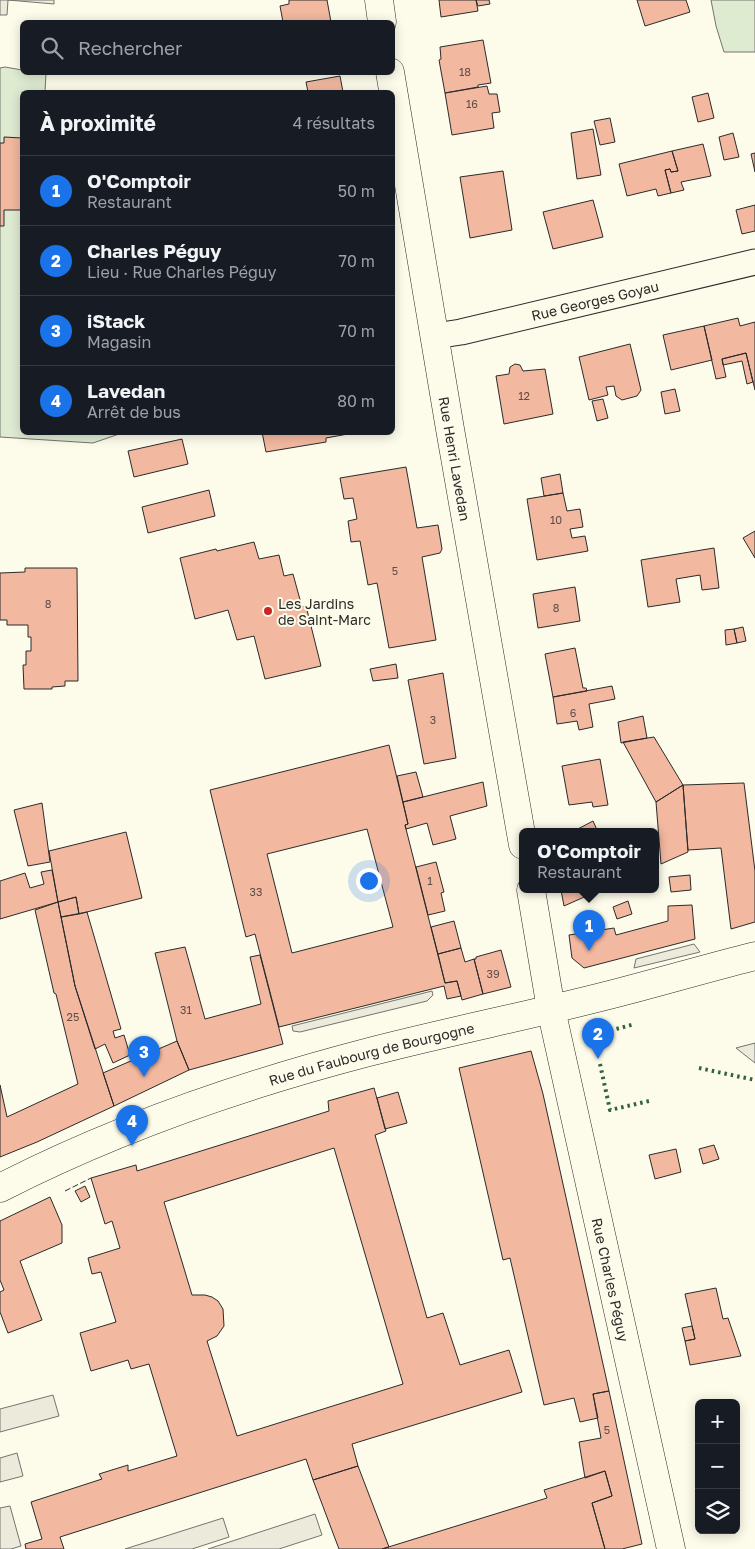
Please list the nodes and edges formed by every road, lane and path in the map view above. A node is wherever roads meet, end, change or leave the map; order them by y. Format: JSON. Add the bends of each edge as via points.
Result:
{"nodes":[{"id":1,"x":378,"y":0,"type":"edge"},
{"id":2,"x":382,"y":20,"type":"edge"},
{"id":3,"x":391,"y":75,"type":"edge"},
{"id":4,"x":393,"y":90,"type":"edge"},
{"id":5,"x":395,"y":101,"type":"edge"},
{"id":6,"x":755,"y":262,"type":"edge"},
{"id":7,"x":435,"y":336,"type":"junction"},
{"id":8,"x":520,"y":828,"type":"edge"},
{"id":9,"x":532,"y":893,"type":"edge"},
{"id":10,"x":755,"y":956,"type":"edge"},
{"id":11,"x":551,"y":1008,"type":"junction"},
{"id":12,"x":0,"y":1188,"type":"edge"},
{"id":13,"x":671,"y":1549,"type":"edge"}],
"edges":[{"from":1,"to":2,"type":"street"},
{"from":3,"to":4,"type":"street","name":"Rue Henri Lavedan"},
{"from":5,"to":7,"type":"street","name":"Rue Henri Lavedan"},
{"from":6,"to":7,"type":"street","name":"Rue Georges Goyau"},
{"from":7,"to":8,"type":"street","name":"Rue Henri Lavedan"},
{"from":9,"to":11,"type":"street"},
{"from":10,"to":11,"type":"street","name":"Rue du Faubourg de Bourgogne"},
{"from":11,"to":12,"type":"street","name":"Rue du Faubourg de Bourgogne","via":[[368,1052],[234,1091],[98,1141]]},
{"from":11,"to":13,"type":"street","name":"Rue Charles Péguy"}]}
